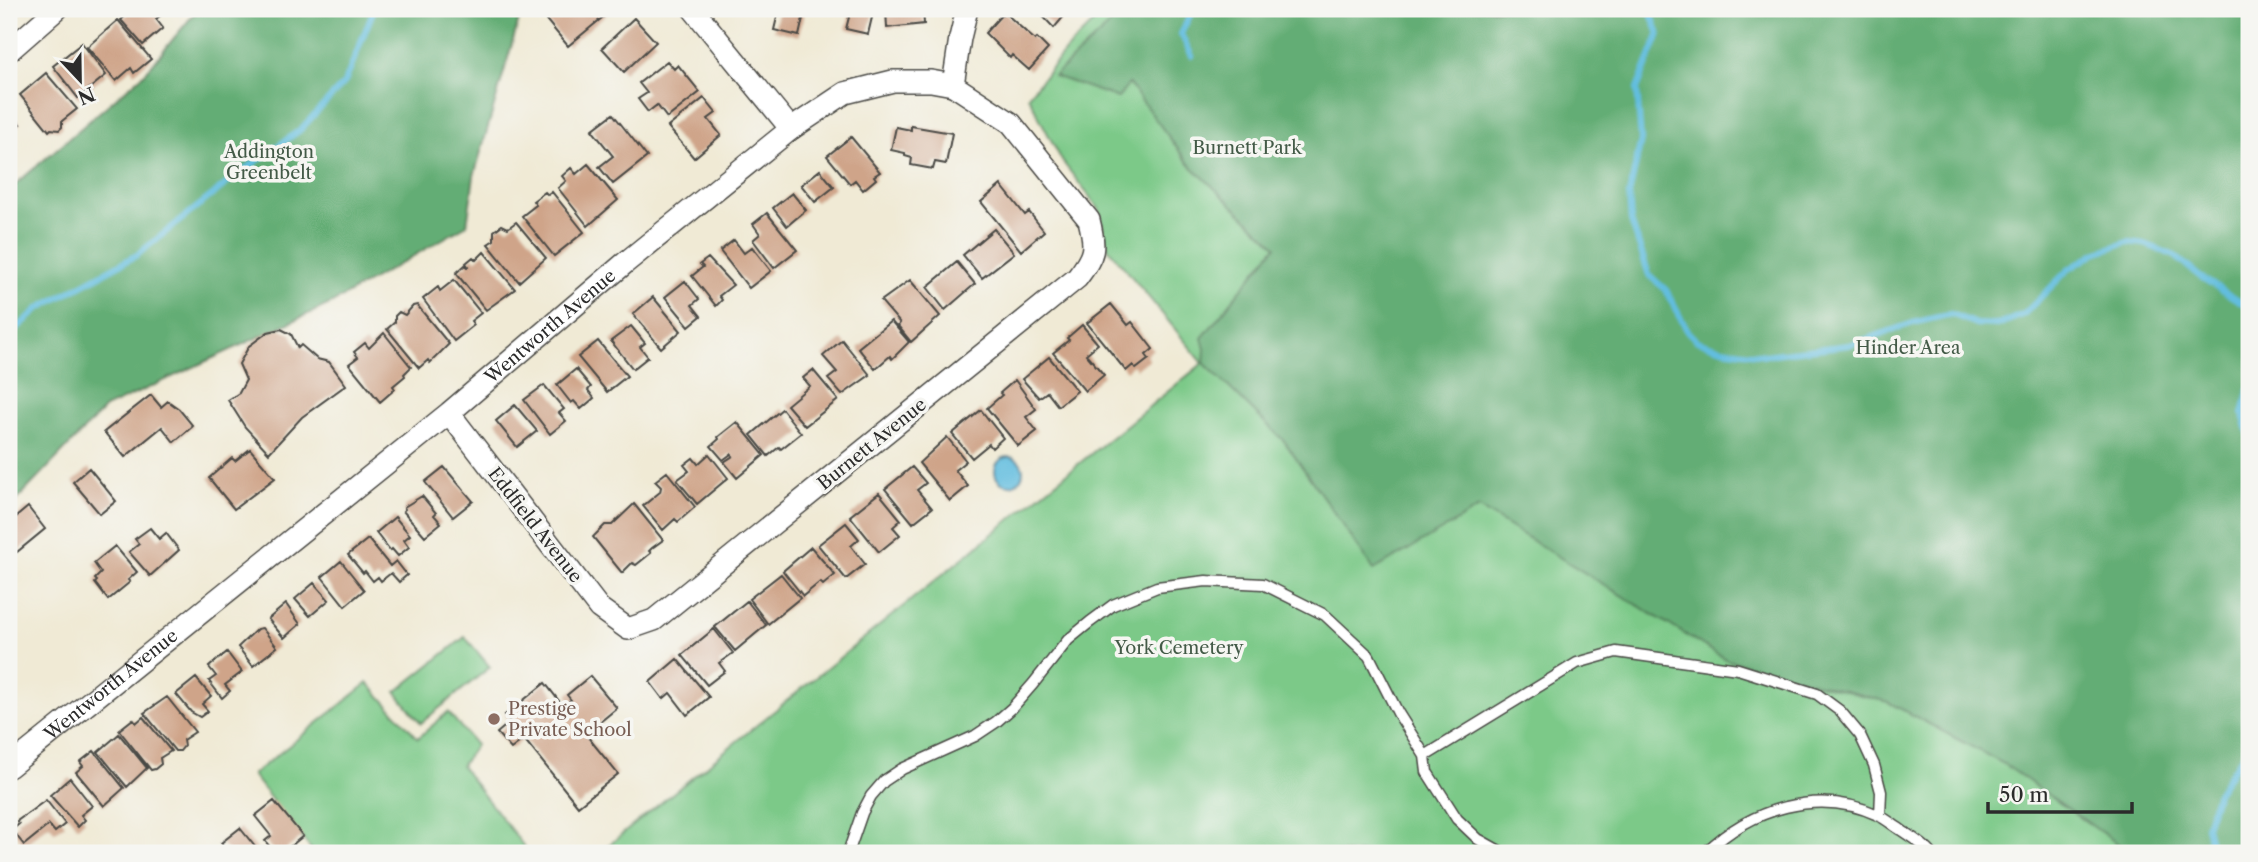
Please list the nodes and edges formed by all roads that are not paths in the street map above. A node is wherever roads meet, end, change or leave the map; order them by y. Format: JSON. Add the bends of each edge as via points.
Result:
{"nodes":[{"id":1,"x":57,"y":9,"type":"edge"},
{"id":2,"x":693,"y":9,"type":"edge"},
{"id":3,"x":967,"y":9,"type":"edge"},
{"id":4,"x":9,"y":51,"type":"edge"},
{"id":5,"x":953,"y":85,"type":"junction"},
{"id":6,"x":791,"y":129,"type":"junction"},
{"id":7,"x":1093,"y":238,"type":"joint"},
{"id":8,"x":449,"y":414,"type":"junction"},
{"id":9,"x":628,"y":629,"type":"joint"},
{"id":10,"x":1425,"y":756,"type":"junction"},
{"id":11,"x":9,"y":767,"type":"edge"},
{"id":12,"x":1880,"y":816,"type":"junction"},
{"id":13,"x":848,"y":853,"type":"edge"},
{"id":14,"x":1503,"y":853,"type":"edge"},
{"id":15,"x":1705,"y":853,"type":"edge"},
{"id":16,"x":1931,"y":853,"type":"edge"}],
"edges":[{"from":1,"to":4,"type":"street"},
{"from":2,"to":6,"type":"street"},
{"from":3,"to":5,"type":"street"},
{"from":5,"to":6,"type":"street","name":"Wentworth Avenue","via":[[893,81],[845,93]]},
{"from":5,"to":7,"type":"street","name":"Wentworth Avenue","via":[[1011,123],[1088,220]]},
{"from":6,"to":8,"type":"street","name":"Wentworth Avenue"},
{"from":7,"to":9,"type":"street","name":"Burnett Avenue","via":[[1091,260],[1077,278],[654,620]]},
{"from":8,"to":9,"type":"street","name":"Eddfield Avenue","via":[[599,608]]},
{"from":8,"to":11,"type":"street","name":"Wentworth Avenue"},
{"from":10,"to":12,"type":"lane","via":[[1577,663],[1616,652],[1738,669],[1816,694],[1840,711],[1860,735],[1881,792]]},
{"from":10,"to":13,"type":"lane","via":[[1369,656],[1325,615],[1263,584],[1206,581],[1157,587],[1113,605],[1068,640],[996,722],[884,781],[862,813]]},
{"from":10,"to":14,"type":"lane","via":[[1427,772],[1457,819],[1478,839]]},
{"from":12,"to":15,"type":"lane","via":[[1825,803],[1788,806],[1754,816],[1723,835]]},
{"from":12,"to":16,"type":"lane"}]}
